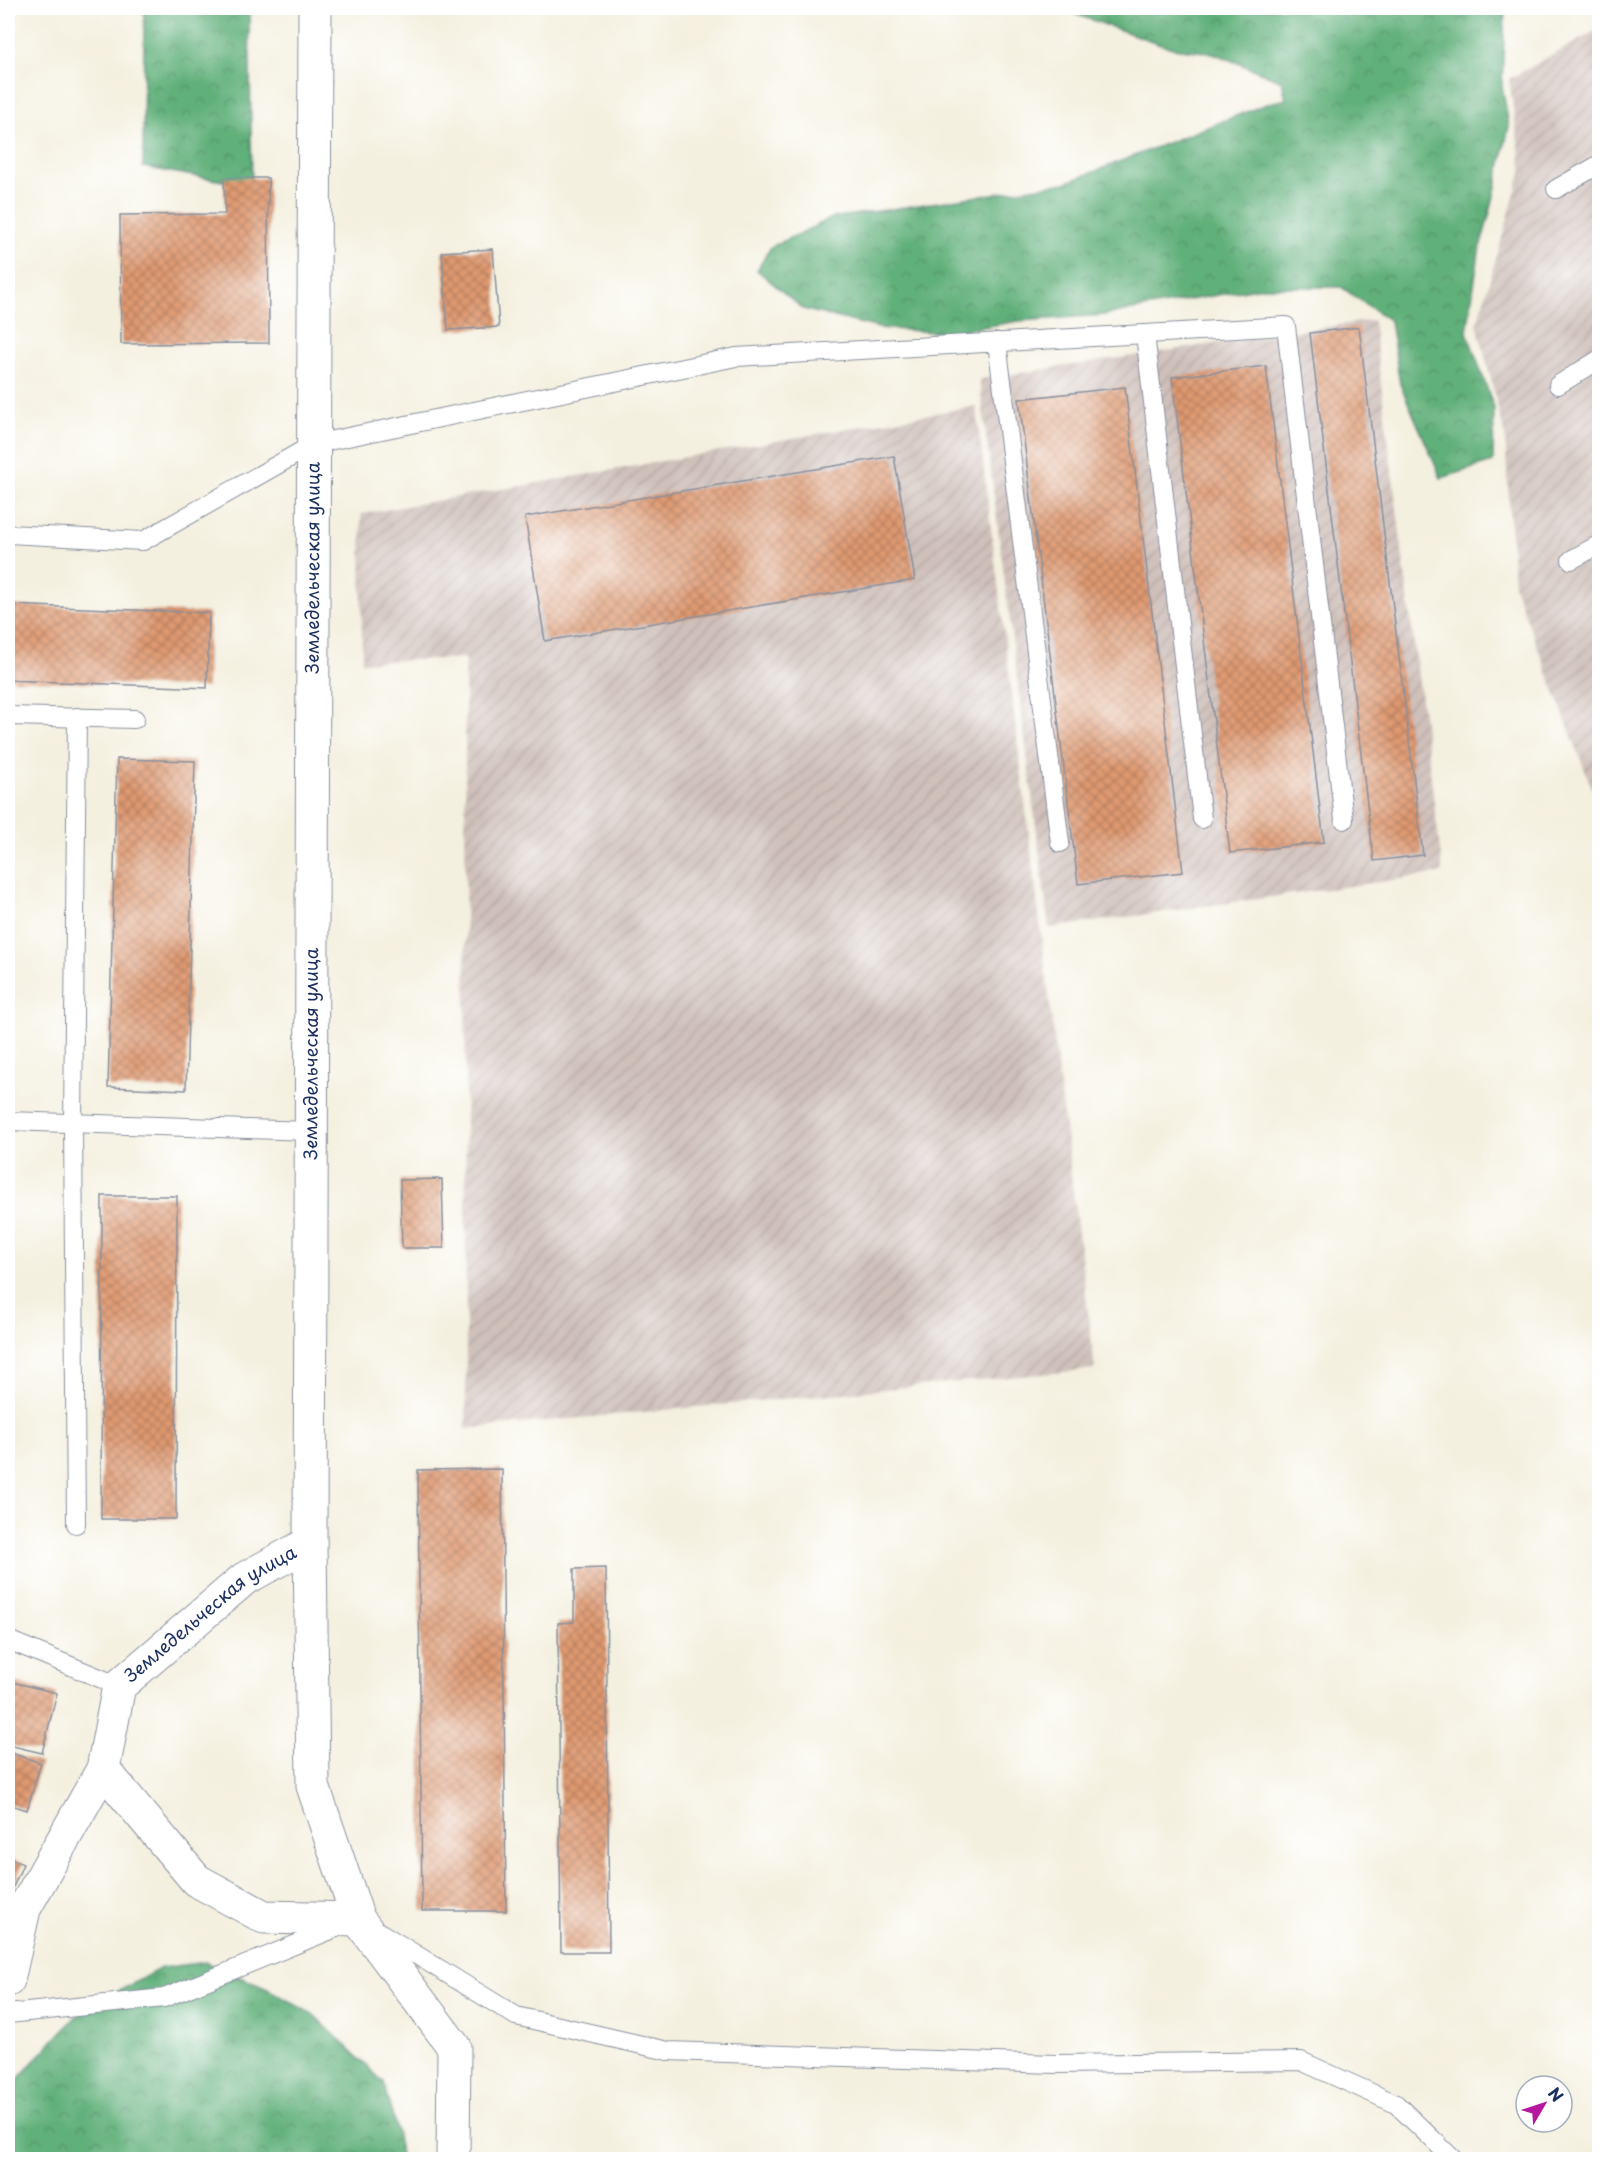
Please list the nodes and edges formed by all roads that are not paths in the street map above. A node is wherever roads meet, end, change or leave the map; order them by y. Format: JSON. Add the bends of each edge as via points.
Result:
{"nodes":[{"id":1,"x":315,"y":8,"type":"edge"},
{"id":2,"x":1599,"y":164,"type":"edge"},
{"id":3,"x":1556,"y":189,"type":"dead end"},
{"id":4,"x":1145,"y":334,"type":"junction"},
{"id":5,"x":997,"y":342,"type":"junction"},
{"id":6,"x":1599,"y":359,"type":"edge"},
{"id":7,"x":1558,"y":385,"type":"dead end"},
{"id":8,"x":314,"y":444,"type":"junction"},
{"id":9,"x":8,"y":534,"type":"edge"},
{"id":10,"x":1599,"y":544,"type":"edge"},
{"id":11,"x":1571,"y":560,"type":"dead end"},
{"id":12,"x":8,"y":716,"type":"edge"},
{"id":13,"x":77,"y":717,"type":"junction"},
{"id":14,"x":135,"y":719,"type":"dead end"},
{"id":15,"x":1202,"y":819,"type":"dead end"},
{"id":16,"x":1344,"y":820,"type":"dead end"},
{"id":17,"x":1060,"y":843,"type":"dead end"},
{"id":18,"x":8,"y":1121,"type":"edge"},
{"id":19,"x":73,"y":1123,"type":"junction"},
{"id":20,"x":311,"y":1131,"type":"junction"},
{"id":21,"x":76,"y":1524,"type":"dead end"},
{"id":22,"x":310,"y":1544,"type":"junction"},
{"id":23,"x":8,"y":1640,"type":"edge"},
{"id":24,"x":119,"y":1686,"type":"junction"},
{"id":25,"x":103,"y":1769,"type":"junction"},
{"id":26,"x":358,"y":1919,"type":"junction"},
{"id":27,"x":8,"y":1980,"type":"edge"},
{"id":28,"x":8,"y":2014,"type":"edge"},
{"id":29,"x":453,"y":2160,"type":"edge"},
{"id":30,"x":1454,"y":2160,"type":"edge"}],
"edges":[{"from":1,"to":8,"type":"street","name":"Земледельческая улица"},
{"from":2,"to":3,"type":"lane"},
{"from":4,"to":5,"type":"lane"},
{"from":4,"to":15,"type":"lane"},
{"from":4,"to":16,"type":"lane","via":[[1286,326]]},
{"from":5,"to":8,"type":"lane","via":[[736,357]]},
{"from":5,"to":17,"type":"lane"},
{"from":6,"to":7,"type":"lane"},
{"from":8,"to":9,"type":"lane","via":[[143,541]]},
{"from":8,"to":20,"type":"street","name":"Земледельческая улица"},
{"from":10,"to":11,"type":"lane"},
{"from":12,"to":13,"type":"lane"},
{"from":13,"to":14,"type":"lane"},
{"from":13,"to":19,"type":"lane"},
{"from":18,"to":19,"type":"lane"},
{"from":19,"to":20,"type":"lane"},
{"from":19,"to":21,"type":"lane"},
{"from":20,"to":22,"type":"street","name":"Земледельческая улица"},
{"from":22,"to":24,"type":"street","name":"Земледельческая улица","via":[[244,1579]]},
{"from":22,"to":26,"type":"street","via":[[313,1786]]},
{"from":23,"to":24,"type":"lane"},
{"from":24,"to":25,"type":"street","name":"Земледельческая улица"},
{"from":25,"to":26,"type":"street","via":[[196,1880],[264,1917]]},
{"from":25,"to":27,"type":"street","name":"Земледельческая улица","via":[[24,1909]]},
{"from":26,"to":28,"type":"lane","via":[[164,1998]]},
{"from":26,"to":29,"type":"street","via":[[454,2047]]},
{"from":26,"to":30,"type":"lane","via":[[516,2016],[668,2051],[1056,2064],[1301,2061],[1396,2104]]}]}
